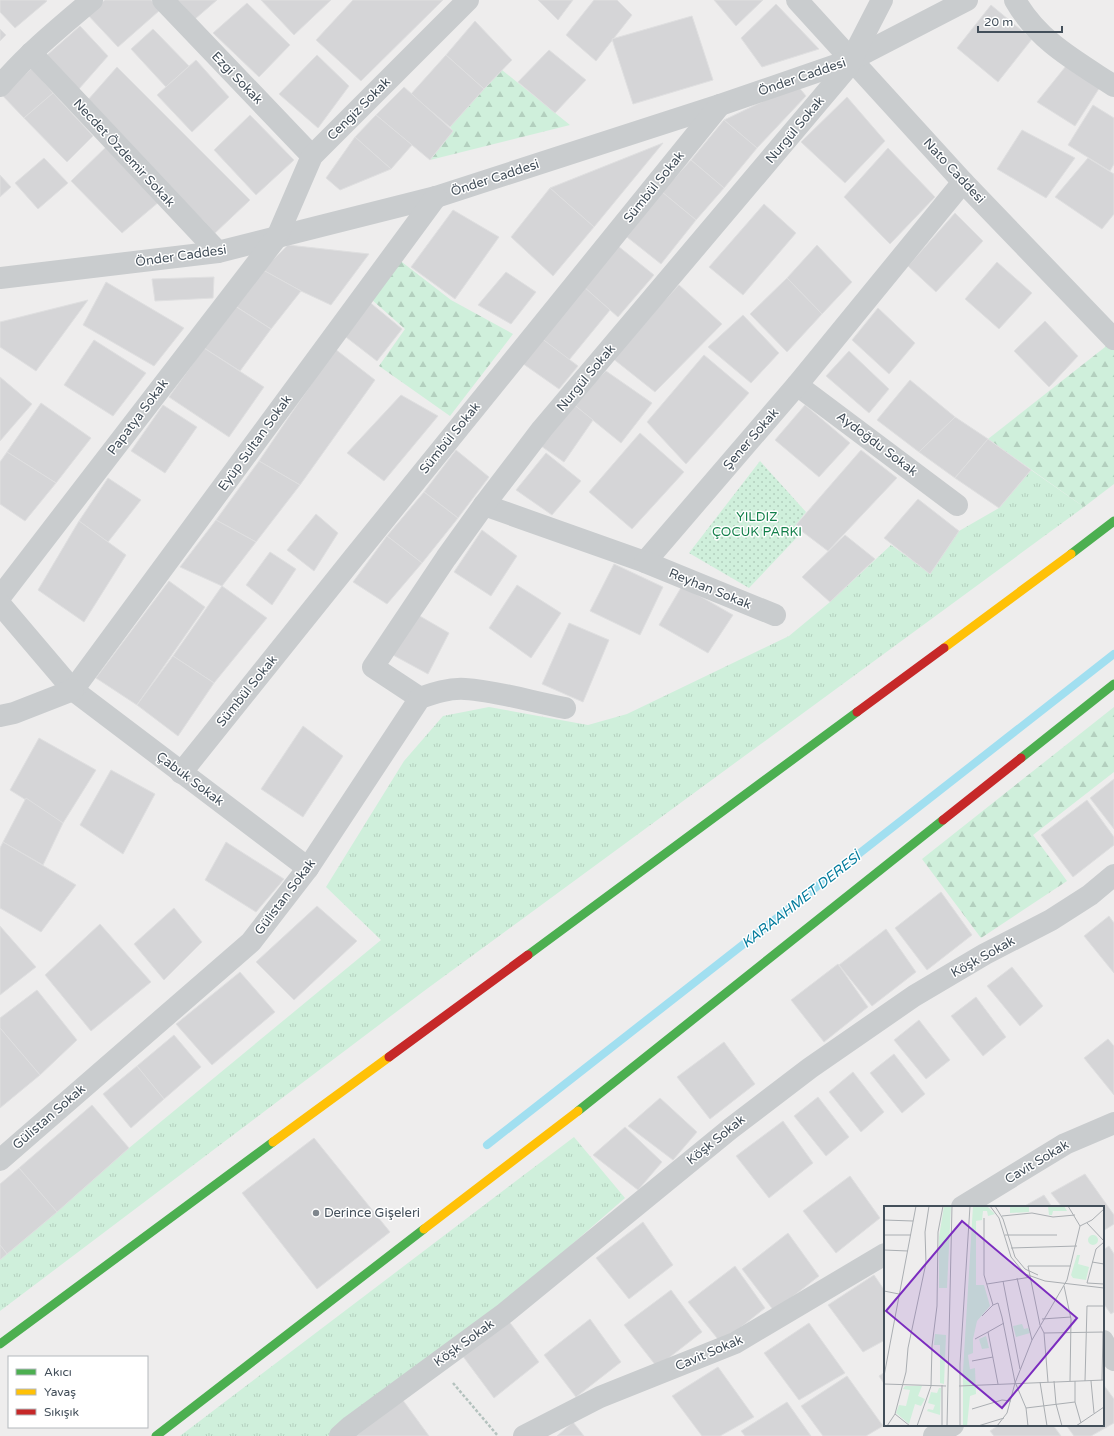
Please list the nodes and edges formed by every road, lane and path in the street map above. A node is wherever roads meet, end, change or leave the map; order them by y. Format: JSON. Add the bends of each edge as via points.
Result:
{"nodes":[{"id":1,"x":92,"y":0,"type":"edge"},
{"id":2,"x":163,"y":0,"type":"edge"},
{"id":3,"x":468,"y":0,"type":"edge"},
{"id":4,"x":797,"y":0,"type":"edge"},
{"id":5,"x":882,"y":0,"type":"edge"},
{"id":6,"x":967,"y":0,"type":"edge"},
{"id":7,"x":1015,"y":0,"type":"edge"},
{"id":8,"x":31,"y":53,"type":"junction"},
{"id":9,"x":851,"y":60,"type":"junction"},
{"id":10,"x":0,"y":86,"type":"edge"},
{"id":11,"x":1114,"y":86,"type":"edge"},
{"id":12,"x":720,"y":105,"type":"junction"},
{"id":13,"x":312,"y":156,"type":"junction"},
{"id":14,"x":963,"y":182,"type":"junction"},
{"id":15,"x":436,"y":197,"type":"junction"},
{"id":16,"x":277,"y":236,"type":"junction"},
{"id":17,"x":218,"y":252,"type":"junction"},
{"id":18,"x":0,"y":278,"type":"edge"},
{"id":19,"x":1114,"y":339,"type":"edge"},
{"id":20,"x":797,"y":384,"type":"junction"},
{"id":21,"x":484,"y":504,"type":"junction"},
{"id":22,"x":958,"y":504,"type":"dead end"},
{"id":23,"x":1114,"y":521,"type":"edge"},
{"id":24,"x":645,"y":562,"type":"junction"},
{"id":25,"x":0,"y":598,"type":"edge"},
{"id":26,"x":0,"y":604,"type":"edge"},
{"id":27,"x":775,"y":615,"type":"dead end"},
{"id":28,"x":1114,"y":684,"type":"edge"},
{"id":29,"x":73,"y":690,"type":"junction"},
{"id":30,"x":420,"y":698,"type":"junction"},
{"id":31,"x":565,"y":708,"type":"dead end"},
{"id":32,"x":0,"y":716,"type":"edge"},
{"id":33,"x":181,"y":773,"type":"junction"},
{"id":34,"x":308,"y":868,"type":"junction"},
{"id":35,"x":1114,"y":875,"type":"edge"},
{"id":36,"x":1114,"y":1123,"type":"edge"},
{"id":37,"x":0,"y":1160,"type":"edge"},
{"id":38,"x":964,"y":1206,"type":"edge"},
{"id":39,"x":884,"y":1255,"type":"edge"},
{"id":40,"x":1114,"y":1334,"type":"edge"},
{"id":41,"x":1104,"y":1340,"type":"edge"},
{"id":42,"x":1104,"y":1343,"type":"edge"},
{"id":43,"x":0,"y":1344,"type":"edge"},
{"id":44,"x":1114,"y":1360,"type":"edge"},
{"id":45,"x":436,"y":1364,"type":"junction"},
{"id":46,"x":951,"y":1426,"type":"edge"},
{"id":47,"x":156,"y":1436,"type":"edge"},
{"id":48,"x":340,"y":1436,"type":"edge"},
{"id":49,"x":498,"y":1436,"type":"edge"},
{"id":50,"x":524,"y":1436,"type":"edge"},
{"id":51,"x":934,"y":1436,"type":"edge"}],
"edges":[{"from":1,"to":8,"type":"street"},
{"from":2,"to":13,"type":"street","name":"Ezgi Sokak"},
{"from":3,"to":13,"type":"street","name":"Cengiz Sokak"},
{"from":4,"to":9,"type":"street","name":"Nato Caddesi"},
{"from":5,"to":9,"type":"street","name":"Nurgül Sokak"},
{"from":6,"to":9,"type":"street","name":"Önder Caddesi"},
{"from":7,"to":11,"type":"street","via":[[1022,13],[1054,46]]},
{"from":8,"to":10,"type":"street"},
{"from":8,"to":17,"type":"street","name":"Necdet Özdemir Sokak"},
{"from":9,"to":12,"type":"street","name":"Önder Caddesi"},
{"from":9,"to":14,"type":"street","name":"Nato Caddesi"},
{"from":9,"to":21,"type":"street","name":"Nurgül Sokak","via":[[847,68],[542,429]]},
{"from":12,"to":15,"type":"street","name":"Önder Caddesi"},
{"from":12,"to":33,"type":"street","name":"Sümbül Sokak"},
{"from":13,"to":16,"type":"street","name":"Cengiz Sokak"},
{"from":14,"to":19,"type":"street","name":"Nato Caddesi"},
{"from":14,"to":20,"type":"street","name":"Şener Sokak"},
{"from":15,"to":16,"type":"street","name":"Önder Caddesi"},
{"from":15,"to":29,"type":"street","name":"Eyüp Sultan Sokak"},
{"from":16,"to":17,"type":"street","name":"Önder Caddesi"},
{"from":16,"to":25,"type":"street","name":"Papatya Sokak"},
{"from":17,"to":18,"type":"street","name":"Önder Caddesi"},
{"from":20,"to":22,"type":"street","name":"Aydoğdu Sokak"},
{"from":20,"to":24,"type":"street","name":"Şener Sokak"},
{"from":21,"to":24,"type":"street"},
{"from":21,"to":30,"type":"street","name":"Nurgül Sokak","via":[[373,666]]},
{"from":23,"to":43,"type":"street"},
{"from":24,"to":27,"type":"street","name":"Reyhan Sokak"},
{"from":26,"to":29,"type":"street","name":"Çabuk Sokak"},
{"from":28,"to":47,"type":"street","via":[[594,1097]]},
{"from":29,"to":32,"type":"street"},
{"from":29,"to":33,"type":"street","name":"Çabuk Sokak"},
{"from":30,"to":31,"type":"street","via":[[439,691],[464,689]]},
{"from":30,"to":34,"type":"street","name":"Gülistan Sokak"},
{"from":33,"to":34,"type":"street","name":"Çabuk Sokak"},
{"from":34,"to":37,"type":"street","name":"Gülistan Sokak","via":[[251,942]]},
{"from":35,"to":45,"type":"street","name":"Köşk Sokak","via":[[1090,895],[1051,920],[985,954],[914,996],[810,1068],[736,1124],[505,1313]]},
{"from":36,"to":38,"type":"street","name":"Cavit Sokak","via":[[1065,1144]]},
{"from":39,"to":50,"type":"street","name":"Cavit Sokak","via":[[735,1344],[600,1397]]},
{"from":40,"to":41,"type":"street"},
{"from":42,"to":44,"type":"street"},
{"from":45,"to":48,"type":"street","name":"Köşk Sokak"},
{"from":45,"to":49,"type":"path"},
{"from":46,"to":51,"type":"street"}]}
